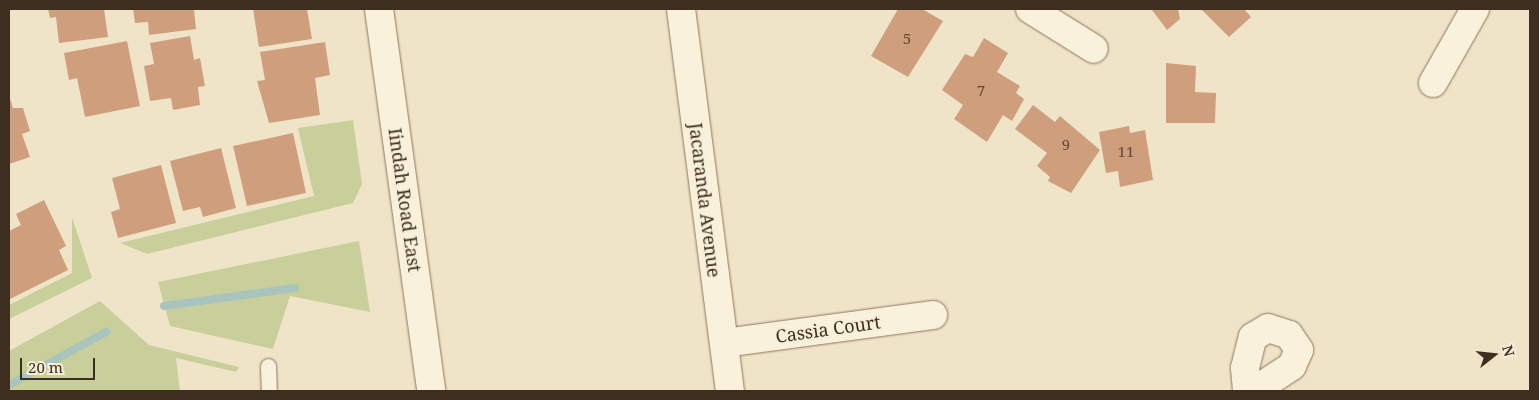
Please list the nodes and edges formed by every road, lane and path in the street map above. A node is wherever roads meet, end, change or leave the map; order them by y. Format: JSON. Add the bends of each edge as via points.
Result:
{"nodes":[{"id":1,"x":379,"y":9,"type":"edge"},
{"id":2,"x":681,"y":9,"type":"edge"},
{"id":3,"x":1030,"y":9,"type":"edge"},
{"id":4,"x":1475,"y":9,"type":"edge"},
{"id":5,"x":1094,"y":49,"type":"dead end"},
{"id":6,"x":1433,"y":83,"type":"dead end"},
{"id":7,"x":932,"y":315,"type":"dead end"},
{"id":8,"x":724,"y":343,"type":"junction"},
{"id":9,"x":268,"y":366,"type":"dead end"},
{"id":10,"x":270,"y":391,"type":"edge"},
{"id":11,"x":431,"y":391,"type":"edge"},
{"id":12,"x":730,"y":391,"type":"edge"},
{"id":13,"x":1247,"y":391,"type":"edge"},
{"id":14,"x":1254,"y":391,"type":"edge"}],
"edges":[{"from":1,"to":11,"type":"street","name":"Iindah Road East"},
{"from":2,"to":8,"type":"street","name":"Jacaranda Avenue"},
{"from":3,"to":5,"type":"street"},
{"from":4,"to":6,"type":"street"},
{"from":7,"to":8,"type":"street","name":"Cassia Court"},
{"from":8,"to":12,"type":"street","name":"Jacaranda Avenue"},
{"from":9,"to":10,"type":"lane"},
{"from":13,"to":14,"type":"street","via":[[1245,368],[1253,338],[1268,328],[1289,335],[1299,350],[1292,366]]}]}
